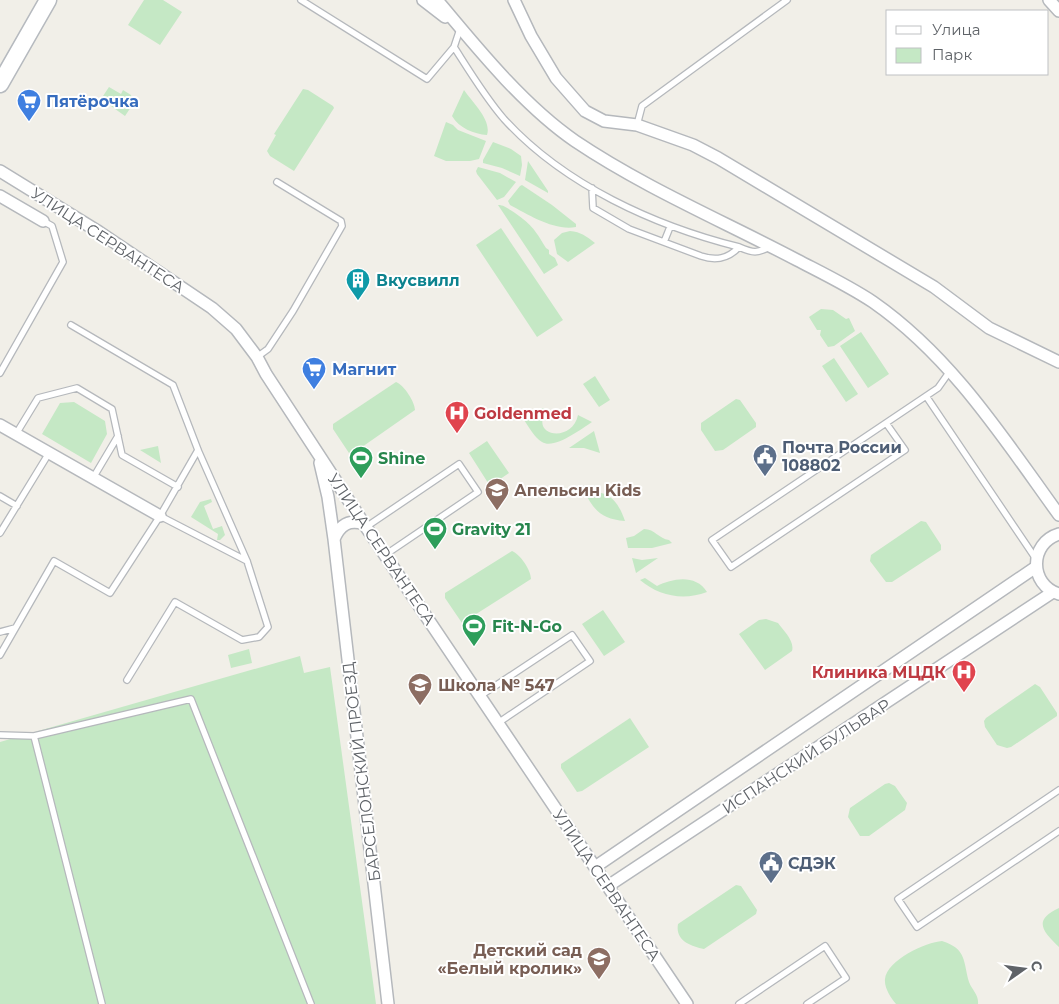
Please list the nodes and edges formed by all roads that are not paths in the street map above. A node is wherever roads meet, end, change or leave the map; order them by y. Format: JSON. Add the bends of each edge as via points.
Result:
{"nodes":[{"id":1,"x":48,"y":0,"type":"edge"},
{"id":2,"x":301,"y":0,"type":"edge"},
{"id":3,"x":423,"y":0,"type":"edge"},
{"id":4,"x":437,"y":0,"type":"edge"},
{"id":5,"x":514,"y":0,"type":"edge"},
{"id":6,"x":787,"y":0,"type":"edge"},
{"id":7,"x":1049,"y":0,"type":"edge"},
{"id":8,"x":1059,"y":11,"type":"edge"},
{"id":9,"x":460,"y":28,"type":"junction"},
{"id":10,"x":454,"y":47,"type":"junction"},
{"id":11,"x":0,"y":84,"type":"edge"},
{"id":12,"x":637,"y":125,"type":"junction"},
{"id":13,"x":0,"y":171,"type":"edge"},
{"id":14,"x":277,"y":182,"type":"dead end"},
{"id":15,"x":592,"y":188,"type":"junction"},
{"id":16,"x":0,"y":196,"type":"edge"},
{"id":17,"x":43,"y":221,"type":"joint"},
{"id":18,"x":670,"y":226,"type":"junction"},
{"id":19,"x":664,"y":242,"type":"junction"},
{"id":20,"x":771,"y":246,"type":"junction"},
{"id":21,"x":739,"y":248,"type":"junction"},
{"id":22,"x":71,"y":325,"type":"dead end"},
{"id":23,"x":257,"y":357,"type":"junction"},
{"id":24,"x":1059,"y":362,"type":"edge"},
{"id":25,"x":950,"y":371,"type":"junction"},
{"id":26,"x":0,"y":373,"type":"edge"},
{"id":27,"x":926,"y":396,"type":"junction"},
{"id":28,"x":886,"y":423,"type":"junction"},
{"id":29,"x":0,"y":425,"type":"edge"},
{"id":30,"x":16,"y":434,"type":"junction"},
{"id":31,"x":118,"y":436,"type":"junction"},
{"id":32,"x":198,"y":450,"type":"junction"},
{"id":33,"x":49,"y":453,"type":"junction"},
{"id":34,"x":318,"y":454,"type":"junction"},
{"id":35,"x":93,"y":478,"type":"junction"},
{"id":36,"x":178,"y":487,"type":"junction"},
{"id":37,"x":0,"y":496,"type":"edge"},
{"id":38,"x":17,"y":506,"type":"junction"},
{"id":39,"x":1059,"y":515,"type":"edge"},
{"id":40,"x":160,"y":516,"type":"junction"},
{"id":41,"x":365,"y":525,"type":"junction"},
{"id":42,"x":0,"y":533,"type":"edge"},
{"id":43,"x":1059,"y":534,"type":"edge"},
{"id":44,"x":334,"y":539,"type":"junction"},
{"id":45,"x":385,"y":555,"type":"junction"},
{"id":46,"x":247,"y":561,"type":"junction"},
{"id":47,"x":1036,"y":563,"type":"junction"},
{"id":48,"x":1056,"y":593,"type":"edge"},
{"id":49,"x":16,"y":628,"type":"junction"},
{"id":50,"x":0,"y":632,"type":"edge"},
{"id":51,"x":0,"y":655,"type":"edge"},
{"id":52,"x":127,"y":680,"type":"dead end"},
{"id":53,"x":480,"y":696,"type":"junction"},
{"id":54,"x":498,"y":723,"type":"junction"},
{"id":55,"x":0,"y":736,"type":"edge"},
{"id":56,"x":34,"y":736,"type":"junction"},
{"id":57,"x":1059,"y":790,"type":"edge"},
{"id":58,"x":1059,"y":831,"type":"edge"},
{"id":59,"x":595,"y":867,"type":"junction"},
{"id":60,"x":608,"y":886,"type":"junction"},
{"id":61,"x":102,"y":1004,"type":"edge"},
{"id":62,"x":310,"y":1004,"type":"edge"},
{"id":63,"x":388,"y":1004,"type":"edge"},
{"id":64,"x":687,"y":1004,"type":"edge"},
{"id":65,"x":739,"y":1004,"type":"edge"},
{"id":66,"x":807,"y":1004,"type":"edge"}],
"edges":[{"from":1,"to":11,"type":"street"},
{"from":2,"to":10,"type":"lane","via":[[427,79]]},
{"from":3,"to":9,"type":"street"},
{"from":4,"to":9,"type":"street"},
{"from":5,"to":12,"type":"street","via":[[556,78],[584,111],[604,121]]},
{"from":6,"to":12,"type":"lane","via":[[642,106]]},
{"from":7,"to":8,"type":"street"},
{"from":9,"to":10,"type":"lane"},
{"from":9,"to":20,"type":"street","via":[[529,103],[573,140],[648,184]]},
{"from":10,"to":15,"type":"lane","via":[[482,92],[504,119],[552,162]]},
{"from":12,"to":24,"type":"street","via":[[693,145],[718,158],[934,288],[989,328]]},
{"from":13,"to":23,"type":"street","name":"УЛИЦА СЕРВАНТЕСА","via":[[212,308],[236,329]]},
{"from":14,"to":23,"type":"lane","via":[[342,226],[296,313],[268,349]]},
{"from":15,"to":18,"type":"lane"},
{"from":15,"to":19,"type":"lane","via":[[593,208],[629,229]]},
{"from":16,"to":17,"type":"street"},
{"from":17,"to":26,"type":"lane","via":[[52,226],[62,262]]},
{"from":18,"to":19,"type":"lane"},
{"from":18,"to":21,"type":"lane"},
{"from":19,"to":21,"type":"lane","via":[[710,259],[729,256]]},
{"from":20,"to":21,"type":"lane","via":[[752,253]]},
{"from":20,"to":25,"type":"street","via":[[873,302]]},
{"from":22,"to":32,"type":"lane","via":[[173,385]]},
{"from":23,"to":34,"type":"street","name":"УЛИЦА СЕРВАНТЕСА"},
{"from":25,"to":27,"type":"lane","via":[[938,388]]},
{"from":25,"to":39,"type":"street","via":[[981,407]]},
{"from":27,"to":28,"type":"lane"},
{"from":27,"to":47,"type":"lane"},
{"from":28,"to":28,"type":"lane","via":[[712,540],[731,567],[905,450]]},
{"from":29,"to":30,"type":"street"},
{"from":30,"to":31,"type":"lane","via":[[38,398],[77,388],[112,409]]},
{"from":30,"to":33,"type":"street"},
{"from":31,"to":35,"type":"lane"},
{"from":31,"to":36,"type":"lane","via":[[122,455]]},
{"from":32,"to":36,"type":"lane"},
{"from":32,"to":46,"type":"lane"},
{"from":33,"to":35,"type":"street"},
{"from":33,"to":38,"type":"lane"},
{"from":34,"to":41,"type":"street","name":"УЛИЦА СЕРВАНТЕСА"},
{"from":34,"to":44,"type":"street","name":"БАРСЕЛОНСКИЙ ПРОЕЗД"},
{"from":35,"to":40,"type":"street"},
{"from":36,"to":40,"type":"lane"},
{"from":37,"to":38,"type":"lane"},
{"from":38,"to":42,"type":"lane"},
{"from":40,"to":46,"type":"lane"},
{"from":40,"to":49,"type":"lane","via":[[110,593],[54,561]]},
{"from":41,"to":44,"type":"street","via":[[348,522],[337,530]]},
{"from":41,"to":45,"type":"street","name":"УЛИЦА СЕРВАНТЕСА"},
{"from":41,"to":45,"type":"lane","via":[[459,464],[478,492]]},
{"from":43,"to":47,"type":"street","via":[[1045,542]]},
{"from":44,"to":63,"type":"street","name":"БАРСЕЛОНСКИЙ ПРОЕЗД"},
{"from":45,"to":53,"type":"street","name":"УЛИЦА СЕРВАНТЕСА"},
{"from":46,"to":52,"type":"lane","via":[[268,627],[259,637],[242,640],[176,602]]},
{"from":47,"to":48,"type":"street","via":[[1038,577],[1044,586]]},
{"from":47,"to":59,"type":"street","name":"ИСПАНСКИЙ БУЛЬВАР"},
{"from":48,"to":60,"type":"street","name":"ИСПАНСКИЙ БУЛЬВАР"},
{"from":49,"to":50,"type":"lane"},
{"from":49,"to":51,"type":"lane"},
{"from":53,"to":54,"type":"street","name":"УЛИЦА СЕРВАНТЕСА"},
{"from":53,"to":54,"type":"lane","via":[[572,635],[590,661]]},
{"from":54,"to":59,"type":"street","name":"УЛИЦА СЕРВАНТЕСА"},
{"from":55,"to":56,"type":"lane"},
{"from":56,"to":61,"type":"lane"},
{"from":56,"to":62,"type":"lane","via":[[190,700]]},
{"from":57,"to":58,"type":"lane","via":[[898,899],[917,927]]},
{"from":59,"to":60,"type":"street","name":"УЛИЦА СЕРВАНТЕСА"},
{"from":60,"to":64,"type":"street","name":"УЛИЦА СЕРВАНТЕСА"},
{"from":65,"to":66,"type":"lane","via":[[825,946],[846,978]]}]}
